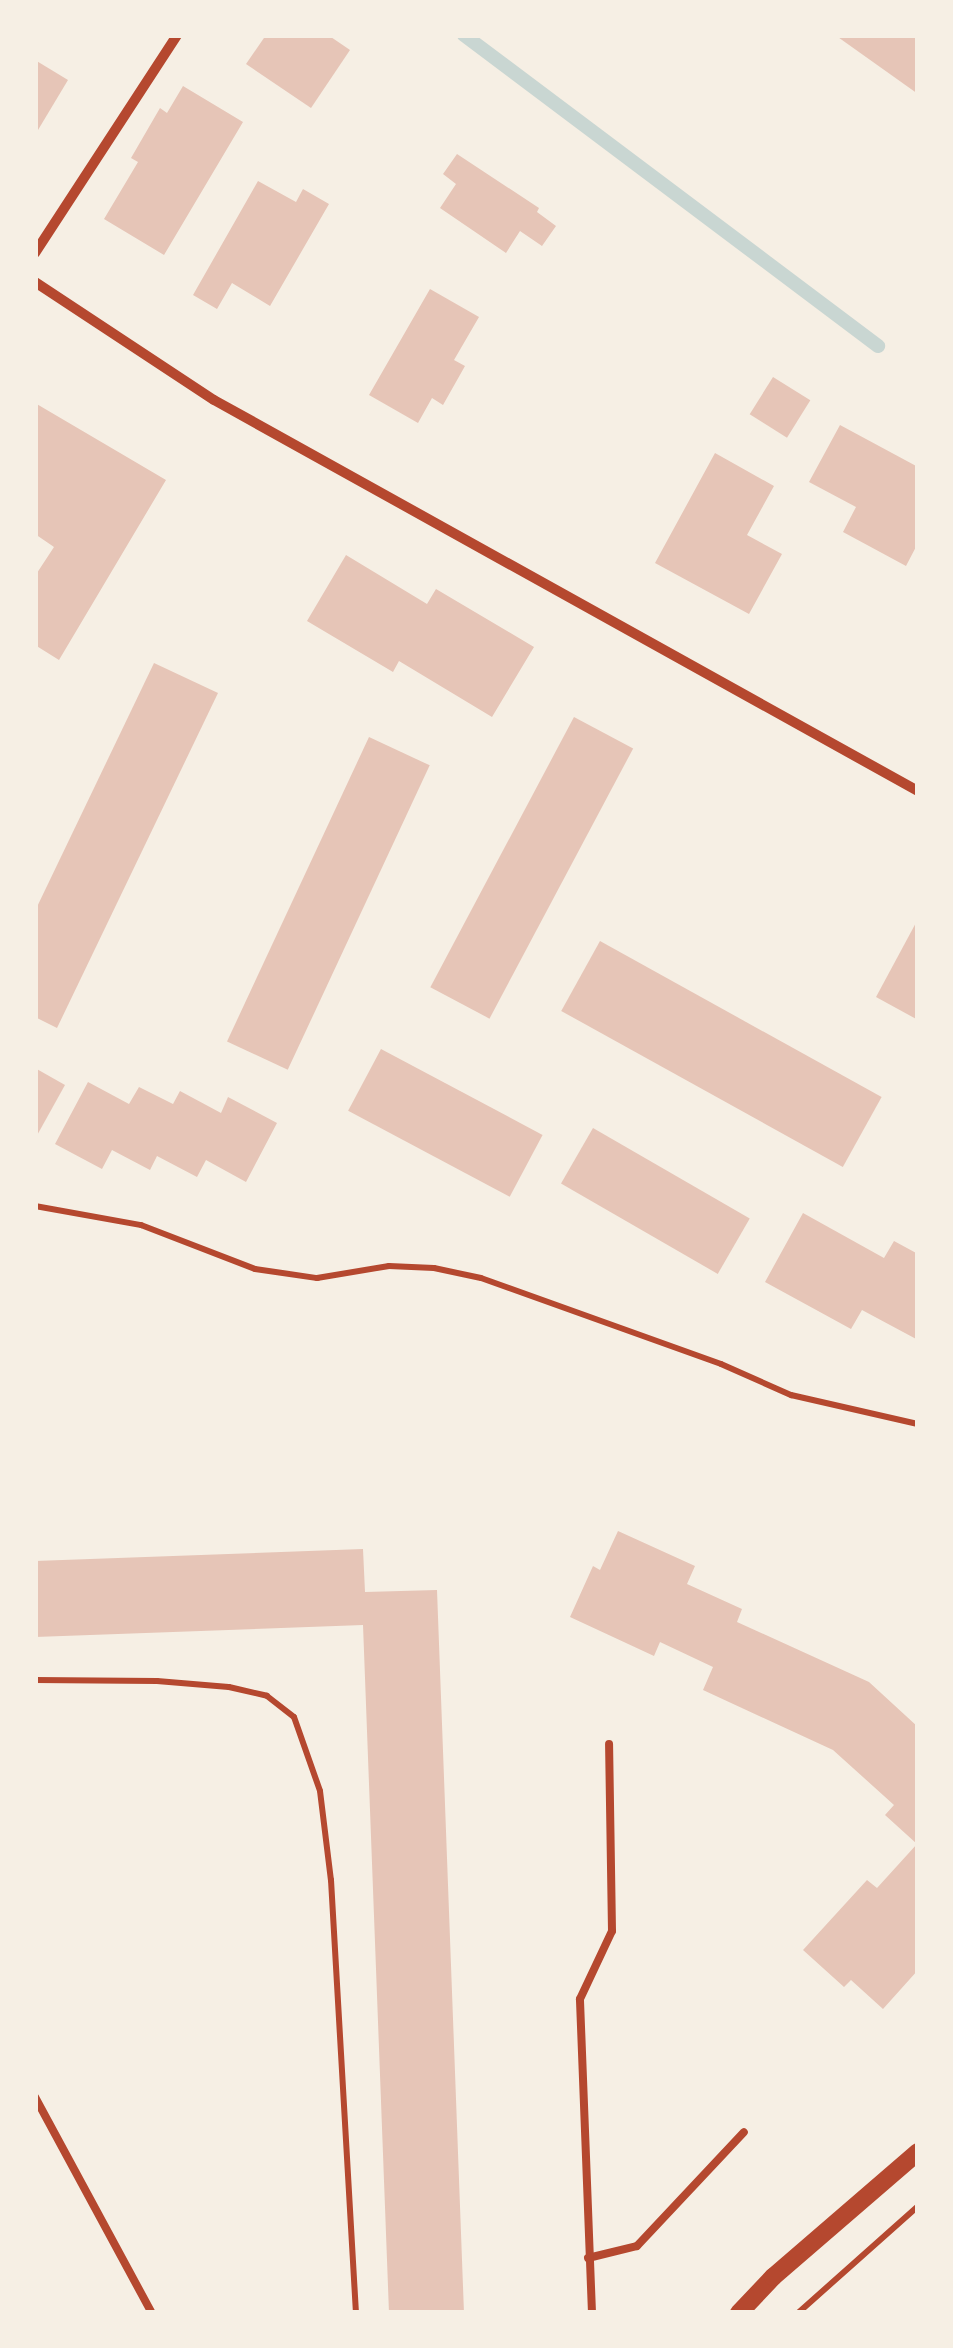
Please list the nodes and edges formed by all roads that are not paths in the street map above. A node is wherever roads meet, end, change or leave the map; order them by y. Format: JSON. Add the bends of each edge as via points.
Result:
{"nodes":[{"id":1,"x":177,"y":35,"type":"edge"},
{"id":2,"x":35,"y":253,"type":"edge"},
{"id":3,"x":35,"y":282,"type":"edge"},
{"id":4,"x":918,"y":791,"type":"edge"},
{"id":5,"x":609,"y":1744,"type":"dead end"},
{"id":6,"x":35,"y":2097,"type":"edge"},
{"id":7,"x":744,"y":2132,"type":"dead end"},
{"id":8,"x":918,"y":2152,"type":"edge"},
{"id":9,"x":588,"y":2258,"type":"junction"},
{"id":10,"x":152,"y":2313,"type":"edge"},
{"id":11,"x":592,"y":2313,"type":"edge"},
{"id":12,"x":739,"y":2313,"type":"edge"}],
"edges":[{"from":1,"to":2,"type":"street"},
{"from":3,"to":4,"type":"street","via":[[214,400]]},
{"from":5,"to":9,"type":"lane","via":[[612,1931],[580,1999]]},
{"from":6,"to":10,"type":"lane"},
{"from":7,"to":9,"type":"lane","via":[[638,2246]]},
{"from":8,"to":12,"type":"street"},
{"from":9,"to":11,"type":"lane"}]}
